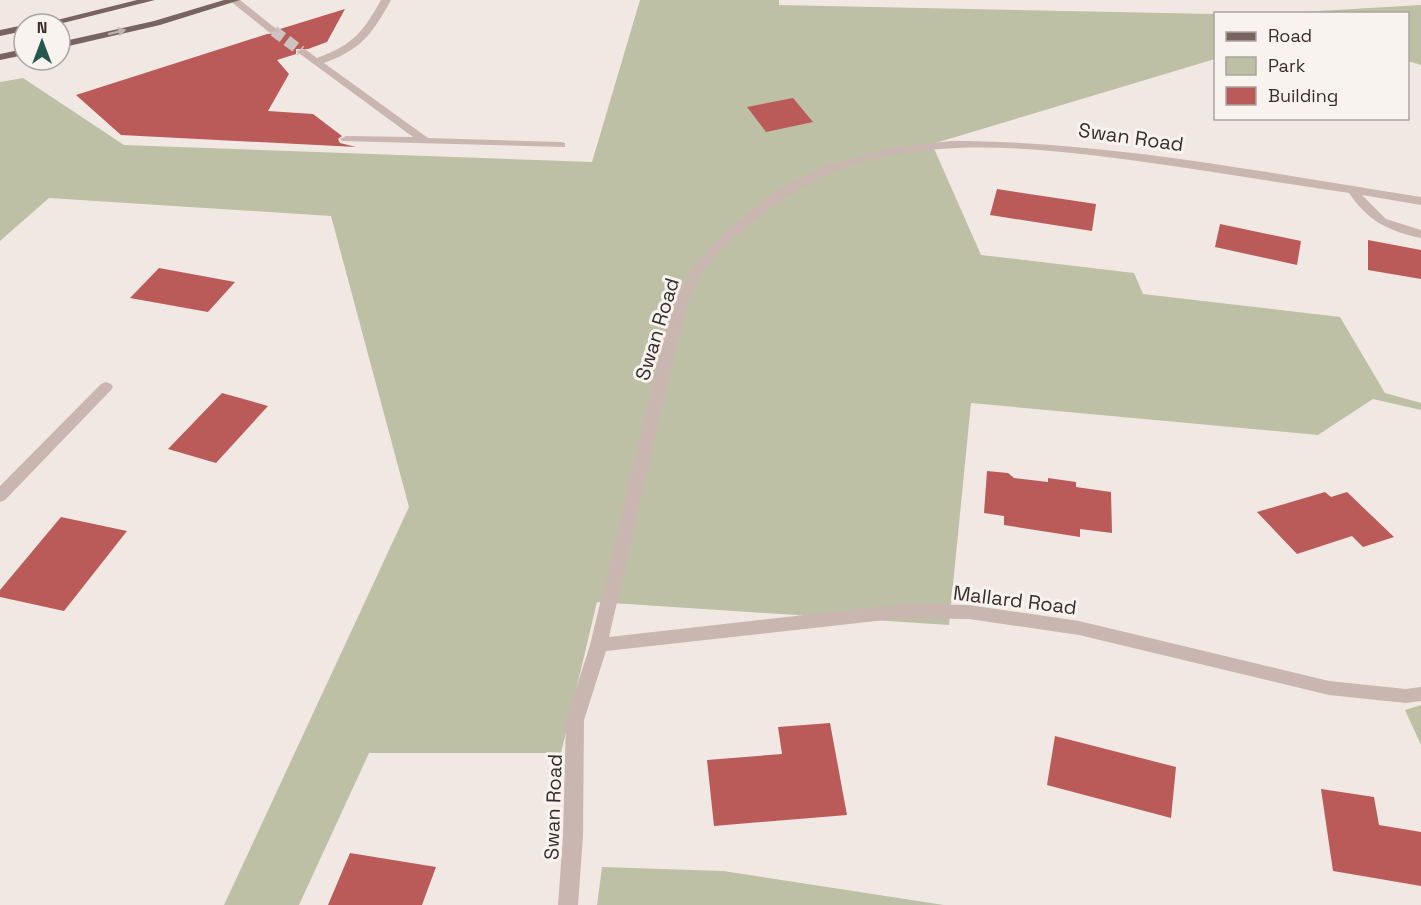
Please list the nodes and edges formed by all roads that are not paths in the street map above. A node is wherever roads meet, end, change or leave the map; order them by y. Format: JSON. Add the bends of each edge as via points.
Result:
{"nodes":[{"id":1,"x":150,"y":0,"type":"edge"},
{"id":2,"x":234,"y":0,"type":"edge"},
{"id":3,"x":386,"y":0,"type":"edge"},
{"id":4,"x":72,"y":18,"type":"edge"},
{"id":5,"x":274,"y":31,"type":"tunnel mouth"},
{"id":6,"x":72,"y":42,"type":"edge"},
{"id":7,"x":301,"y":51,"type":"tunnel mouth"},
{"id":8,"x":316,"y":62,"type":"junction"},
{"id":9,"x":346,"y":139,"type":"dead end"},
{"id":10,"x":425,"y":141,"type":"junction"},
{"id":11,"x":561,"y":145,"type":"dead end"},
{"id":12,"x":1353,"y":190,"type":"junction"},
{"id":13,"x":1421,"y":201,"type":"edge"},
{"id":14,"x":1421,"y":234,"type":"edge"},
{"id":15,"x":106,"y":387,"type":"dead end"},
{"id":16,"x":0,"y":496,"type":"edge"},
{"id":17,"x":599,"y":645,"type":"junction"},
{"id":18,"x":1421,"y":694,"type":"edge"},
{"id":19,"x":568,"y":905,"type":"edge"}],
"edges":[{"from":1,"to":4,"type":"main road"},
{"from":2,"to":5,"type":"street"},
{"from":6,"to":2,"type":"main road","one_way":true},
{"from":3,"to":8,"type":"street","via":[[364,39],[346,52]]},
{"from":7,"to":8,"type":"street"},
{"from":8,"to":10,"type":"street"},
{"from":9,"to":10,"type":"street"},
{"from":10,"to":11,"type":"street"},
{"from":12,"to":13,"type":"street","name":"Swan Road"},
{"from":12,"to":14,"type":"street","via":[[1367,213],[1383,224]]},
{"from":12,"to":17,"type":"street","name":"Swan Road","via":[[1105,152],[989,143],[944,145],[863,159],[824,171],[770,199],[720,244],[697,270],[685,292]]},
{"from":15,"to":16,"type":"street"},
{"from":17,"to":18,"type":"street","name":"Mallard Road","via":[[903,611],[969,612],[1079,628],[1329,688]]},
{"from":17,"to":19,"type":"street","name":"Swan Road","via":[[575,720]]}]}
